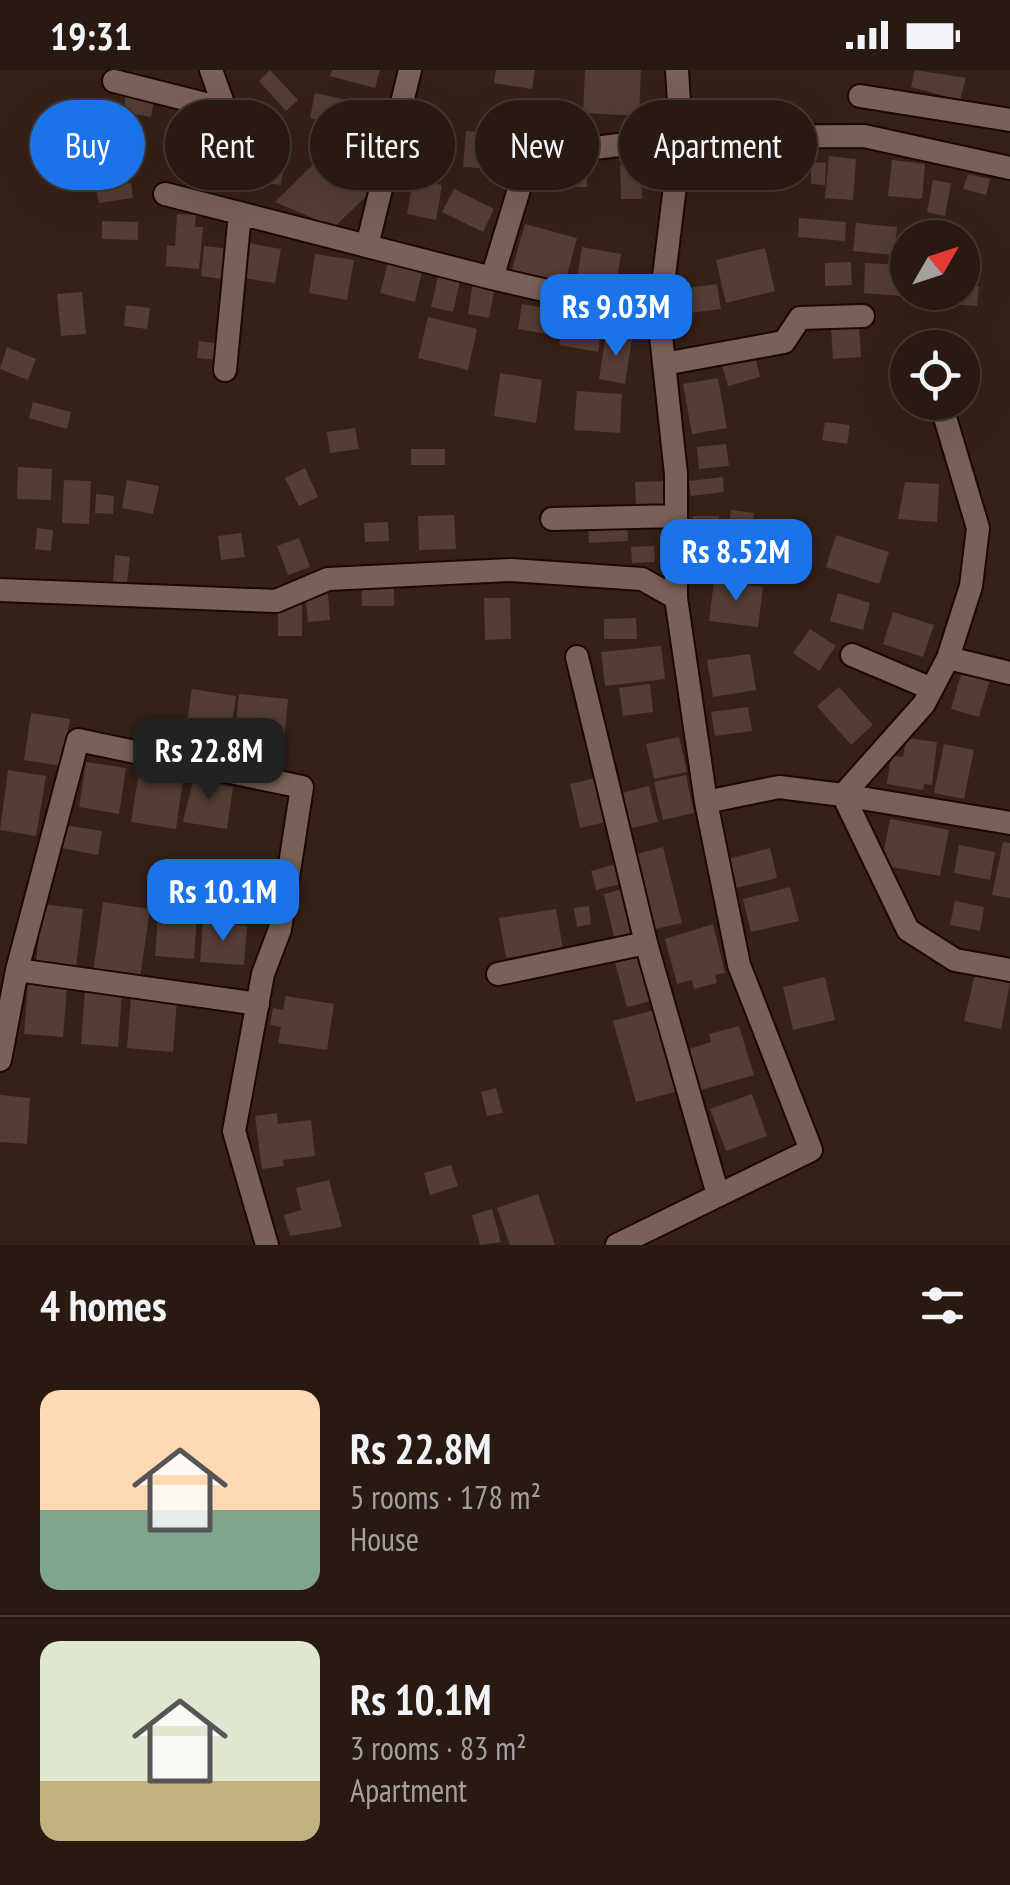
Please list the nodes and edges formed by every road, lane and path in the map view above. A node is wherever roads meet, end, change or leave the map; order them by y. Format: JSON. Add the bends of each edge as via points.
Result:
{"nodes":[{"id":1,"x":211,"y":70,"type":"edge"},
{"id":2,"x":410,"y":70,"type":"edge"},
{"id":3,"x":677,"y":70,"type":"edge"},
{"id":4,"x":114,"y":82,"type":"dead end"},
{"id":5,"x":860,"y":96,"type":"dead end"},
{"id":6,"x":679,"y":100,"type":"edge"},
{"id":7,"x":1010,"y":120,"type":"edge"},
{"id":8,"x":817,"y":136,"type":"edge"},
{"id":9,"x":619,"y":145,"type":"edge"},
{"id":10,"x":1010,"y":168,"type":"edge"},
{"id":11,"x":674,"y":190,"type":"edge"},
{"id":12,"x":165,"y":194,"type":"dead end"},
{"id":13,"x":240,"y":213,"type":"junction"},
{"id":14,"x":367,"y":246,"type":"junction"},
{"id":15,"x":492,"y":278,"type":"junction"},
{"id":16,"x":659,"y":316,"type":"junction"},
{"id":17,"x":863,"y":316,"type":"dead end"},
{"id":18,"x":664,"y":364,"type":"junction"},
{"id":19,"x":225,"y":370,"type":"dead end"},
{"id":20,"x":946,"y":420,"type":"edge"},
{"id":21,"x":676,"y":516,"type":"junction"},
{"id":22,"x":552,"y":520,"type":"dead end"},
{"id":23,"x":0,"y":590,"type":"edge"},
{"id":24,"x":676,"y":598,"type":"junction"},
{"id":25,"x":852,"y":655,"type":"dead end"},
{"id":26,"x":577,"y":657,"type":"dead end"},
{"id":27,"x":948,"y":658,"type":"junction"},
{"id":28,"x":1010,"y":673,"type":"edge"},
{"id":29,"x":932,"y":688,"type":"junction"},
{"id":30,"x":843,"y":795,"type":"junction"},
{"id":31,"x":706,"y":802,"type":"junction"},
{"id":32,"x":1010,"y":823,"type":"edge"},
{"id":33,"x":646,"y":943,"type":"junction"},
{"id":34,"x":17,"y":970,"type":"junction"},
{"id":35,"x":1010,"y":970,"type":"edge"},
{"id":36,"x":498,"y":974,"type":"dead end"},
{"id":37,"x":258,"y":1004,"type":"junction"},
{"id":38,"x":0,"y":1060,"type":"edge"},
{"id":39,"x":718,"y":1195,"type":"junction"},
{"id":40,"x":267,"y":1245,"type":"edge"},
{"id":41,"x":617,"y":1245,"type":"edge"}],
"edges":[{"from":1,"to":4,"type":"street","via":[[224,108]]},
{"from":2,"to":14,"type":"street"},
{"from":3,"to":6,"type":"street"},
{"from":5,"to":7,"type":"street"},
{"from":8,"to":10,"type":"street","via":[[864,136]]},
{"from":9,"to":15,"type":"street","via":[[540,155],[520,186]]},
{"from":11,"to":16,"type":"street"},
{"from":12,"to":13,"type":"street"},
{"from":13,"to":14,"type":"street"},
{"from":13,"to":19,"type":"street"},
{"from":14,"to":15,"type":"street"},
{"from":15,"to":16,"type":"street"},
{"from":16,"to":18,"type":"street"},
{"from":17,"to":18,"type":"street","via":[[800,318],[784,342]]},
{"from":18,"to":21,"type":"street"},
{"from":20,"to":27,"type":"street","via":[[978,528],[971,586]]},
{"from":21,"to":22,"type":"street"},
{"from":21,"to":24,"type":"street"},
{"from":23,"to":24,"type":"street","via":[[276,601],[328,579],[511,570],[642,579]]},
{"from":24,"to":31,"type":"street"},
{"from":25,"to":29,"type":"street"},
{"from":26,"to":33,"type":"street"},
{"from":27,"to":28,"type":"street"},
{"from":27,"to":29,"type":"street"},
{"from":29,"to":30,"type":"street"},
{"from":30,"to":31,"type":"street","via":[[779,787]]},
{"from":30,"to":32,"type":"street"},
{"from":30,"to":35,"type":"street","via":[[908,930],[955,960]]},
{"from":31,"to":39,"type":"street","via":[[739,966],[811,1150]]},
{"from":33,"to":36,"type":"street"},
{"from":33,"to":39,"type":"street"},
{"from":34,"to":37,"type":"street"},
{"from":34,"to":37,"type":"street","via":[[78,740],[302,787],[280,929]]},
{"from":34,"to":38,"type":"street"},
{"from":37,"to":40,"type":"street","via":[[234,1131]]},
{"from":39,"to":41,"type":"street"}]}
